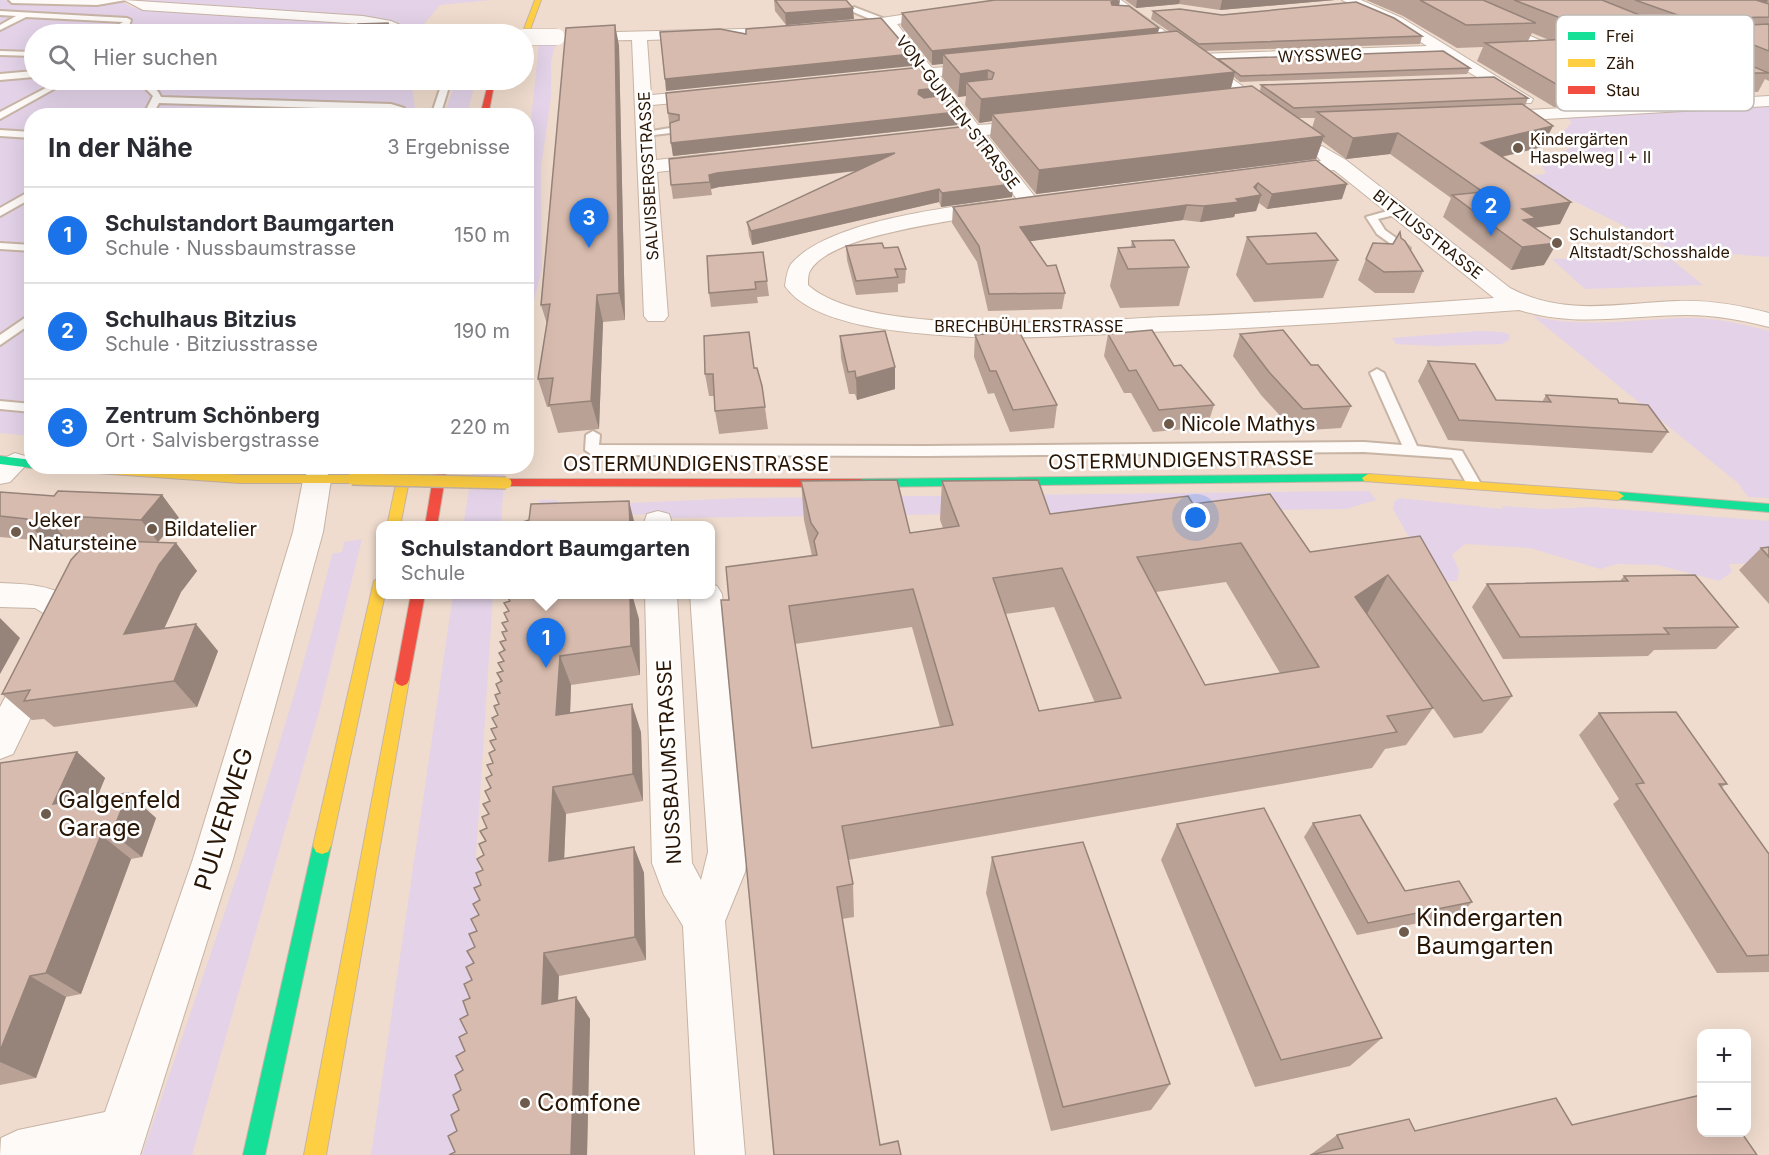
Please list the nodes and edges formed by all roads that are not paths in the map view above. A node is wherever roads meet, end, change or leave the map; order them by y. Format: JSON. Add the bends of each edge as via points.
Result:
{"nodes":[{"id":1,"x":122,"y":0,"type":"edge"},
{"id":2,"x":538,"y":0,"type":"edge"},
{"id":3,"x":1030,"y":0,"type":"edge"},
{"id":4,"x":1437,"y":0,"type":"edge"},
{"id":5,"x":1548,"y":0,"type":"edge"},
{"id":6,"x":12,"y":1,"type":"edge"},
{"id":7,"x":135,"y":3,"type":"edge"},
{"id":8,"x":1348,"y":3,"type":"edge"},
{"id":9,"x":854,"y":9,"type":"edge"},
{"id":10,"x":1128,"y":10,"type":"edge"},
{"id":11,"x":0,"y":13,"type":"edge"},
{"id":12,"x":25,"y":14,"type":"junction"},
{"id":13,"x":1587,"y":15,"type":"edge"},
{"id":14,"x":885,"y":22,"type":"junction"},
{"id":15,"x":126,"y":24,"type":"edge"},
{"id":16,"x":386,"y":24,"type":"edge"},
{"id":17,"x":529,"y":24,"type":"edge"},
{"id":18,"x":0,"y":28,"type":"edge"},
{"id":19,"x":830,"y":29,"type":"edge"},
{"id":20,"x":807,"y":31,"type":"edge"},
{"id":21,"x":639,"y":36,"type":"junction"},
{"id":22,"x":534,"y":38,"type":"edge"},
{"id":23,"x":1178,"y":46,"type":"junction"},
{"id":24,"x":1148,"y":49,"type":"edge"},
{"id":25,"x":1556,"y":49,"type":"edge"},
{"id":26,"x":1556,"y":50,"type":"edge"},
{"id":27,"x":1521,"y":52,"type":"edge"},
{"id":28,"x":0,"y":53,"type":"edge"},
{"id":29,"x":1449,"y":53,"type":"junction"},
{"id":30,"x":24,"y":54,"type":"edge"},
{"id":31,"x":1487,"y":54,"type":"edge"},
{"id":32,"x":1196,"y":59,"type":"junction"},
{"id":33,"x":997,"y":65,"type":"edge"},
{"id":34,"x":12,"y":66,"type":"dead end"},
{"id":35,"x":24,"y":66,"type":"edge"},
{"id":36,"x":928,"y":73,"type":"junction"},
{"id":37,"x":24,"y":75,"type":"edge"},
{"id":38,"x":0,"y":77,"type":"edge"},
{"id":39,"x":869,"y":79,"type":"edge"},
{"id":40,"x":1493,"y":80,"type":"junction"},
{"id":41,"x":1461,"y":81,"type":"edge"},
{"id":42,"x":48,"y":90,"type":"edge"},
{"id":43,"x":152,"y":90,"type":"edge"},
{"id":44,"x":444,"y":90,"type":"edge"},
{"id":45,"x":490,"y":90,"type":"edge"},
{"id":46,"x":1248,"y":92,"type":"junction"},
{"id":47,"x":725,"y":93,"type":"edge"},
{"id":48,"x":157,"y":100,"type":"junction"},
{"id":49,"x":643,"y":101,"type":"junction"},
{"id":50,"x":1769,"y":101,"type":"edge"},
{"id":51,"x":1754,"y":102,"type":"edge"},
{"id":52,"x":1220,"y":104,"type":"edge"},
{"id":53,"x":152,"y":108,"type":"edge"},
{"id":54,"x":394,"y":108,"type":"edge"},
{"id":55,"x":438,"y":108,"type":"edge"},
{"id":56,"x":486,"y":108,"type":"edge"},
{"id":57,"x":1613,"y":111,"type":"edge"},
{"id":58,"x":1551,"y":115,"type":"junction"},
{"id":59,"x":0,"y":116,"type":"edge"},
{"id":60,"x":1481,"y":117,"type":"edge"},
{"id":61,"x":1056,"y":122,"type":"edge"},
{"id":62,"x":1286,"y":126,"type":"edge"},
{"id":63,"x":676,"y":130,"type":"edge"},
{"id":64,"x":974,"y":131,"type":"junction"},
{"id":65,"x":645,"y":133,"type":"junction"},
{"id":66,"x":0,"y":134,"type":"edge"},
{"id":67,"x":24,"y":135,"type":"edge"},
{"id":68,"x":917,"y":137,"type":"edge"},
{"id":69,"x":1304,"y":139,"type":"edge"},
{"id":70,"x":726,"y":159,"type":"edge"},
{"id":71,"x":1339,"y":165,"type":"junction"},
{"id":72,"x":647,"y":167,"type":"junction"},
{"id":73,"x":1260,"y":174,"type":"edge"},
{"id":74,"x":24,"y":198,"type":"edge"},
{"id":75,"x":1053,"y":200,"type":"edge"},
{"id":76,"x":1030,"y":203,"type":"junction"},
{"id":77,"x":1398,"y":211,"type":"junction"},
{"id":78,"x":0,"y":213,"type":"edge"},
{"id":79,"x":0,"y":246,"type":"edge"},
{"id":80,"x":24,"y":248,"type":"edge"},
{"id":81,"x":1398,"y":249,"type":"edge"},
{"id":82,"x":1520,"y":303,"type":"junction"},
{"id":83,"x":656,"y":316,"type":"dead end"},
{"id":84,"x":1769,"y":320,"type":"edge"},
{"id":85,"x":24,"y":323,"type":"edge"},
{"id":86,"x":0,"y":341,"type":"edge"},
{"id":87,"x":1377,"y":373,"type":"dead end"},
{"id":88,"x":0,"y":405,"type":"edge"},
{"id":89,"x":24,"y":407,"type":"edge"},
{"id":90,"x":592,"y":435,"type":"dead end"},
{"id":91,"x":1412,"y":451,"type":"junction"},
{"id":92,"x":284,"y":474,"type":"edge"},
{"id":93,"x":404,"y":474,"type":"edge"},
{"id":94,"x":440,"y":474,"type":"edge"},
{"id":95,"x":329,"y":475,"type":"edge"},
{"id":96,"x":1474,"y":484,"type":"junction"},
{"id":97,"x":1769,"y":508,"type":"edge"},
{"id":98,"x":394,"y":521,"type":"edge"},
{"id":99,"x":431,"y":521,"type":"edge"},
{"id":100,"x":718,"y":588,"type":"edge"},
{"id":101,"x":0,"y":595,"type":"edge"},
{"id":102,"x":377,"y":599,"type":"edge"},
{"id":103,"x":417,"y":599,"type":"edge"},
{"id":104,"x":662,"y":599,"type":"edge"},
{"id":105,"x":0,"y":743,"type":"edge"},
{"id":106,"x":704,"y":921,"type":"junction"},
{"id":107,"x":119,"y":1144,"type":"edge"},
{"id":108,"x":18,"y":1155,"type":"edge"},
{"id":109,"x":254,"y":1155,"type":"edge"},
{"id":110,"x":315,"y":1155,"type":"edge"},
{"id":111,"x":720,"y":1155,"type":"edge"}],
"edges":[{"from":1,"to":6,"type":"lane"},
{"from":2,"to":17,"type":"main road"},
{"from":3,"to":14,"type":"street"},
{"from":4,"to":25,"type":"street"},
{"from":5,"to":13,"type":"street"},
{"from":7,"to":16,"type":"street"},
{"from":8,"to":29,"type":"street","via":[[1397,21]]},
{"from":9,"to":14,"type":"lane"},
{"from":10,"to":23,"type":"street"},
{"from":11,"to":12,"type":"lane"},
{"from":12,"to":15,"type":"lane","via":[[127,20]]},
{"from":12,"to":18,"type":"lane"},
{"from":14,"to":19,"type":"street"},
{"from":14,"to":36,"type":"street","name":"VON-GUNTEN-STRASSE"},
{"from":20,"to":21,"type":"street"},
{"from":21,"to":22,"type":"street","bridge":true},
{"from":21,"to":49,"type":"street","name":"SALVISBERGSTRASSE"},
{"from":23,"to":24,"type":"street"},
{"from":23,"to":32,"type":"street"},
{"from":26,"to":27,"type":"street"},
{"from":28,"to":30,"type":"lane"},
{"from":29,"to":31,"type":"street","name":"WYSSWEG"},
{"from":29,"to":32,"type":"street","name":"WYSSWEG"},
{"from":29,"to":40,"type":"street"},
{"from":32,"to":46,"type":"street"},
{"from":33,"to":36,"type":"street"},
{"from":34,"to":35,"type":"lane"},
{"from":36,"to":39,"type":"street"},
{"from":36,"to":64,"type":"street","name":"VON-GUNTEN-STRASSE"},
{"from":37,"to":38,"type":"lane"},
{"from":40,"to":41,"type":"street"},
{"from":40,"to":58,"type":"street"},
{"from":42,"to":59,"type":"lane"},
{"from":43,"to":48,"type":"lane"},
{"from":44,"to":55,"type":"lane"},
{"from":45,"to":56,"type":"main road"},
{"from":46,"to":52,"type":"street"},
{"from":46,"to":62,"type":"street"},
{"from":47,"to":49,"type":"street"},
{"from":48,"to":53,"type":"lane"},
{"from":48,"to":54,"type":"lane"},
{"from":49,"to":65,"type":"street","name":"SALVISBERGSTRASSE"},
{"from":50,"to":51,"type":"street"},
{"from":57,"to":58,"type":"street"},
{"from":58,"to":60,"type":"street"},
{"from":61,"to":64,"type":"street"},
{"from":63,"to":65,"type":"lane"},
{"from":64,"to":68,"type":"street"},
{"from":64,"to":76,"type":"street","name":"VON-GUNTEN-STRASSE"},
{"from":65,"to":72,"type":"street","name":"SALVISBERGSTRASSE"},
{"from":66,"to":67,"type":"lane"},
{"from":69,"to":71,"type":"street","name":"BITZIUSSTRASSE"},
{"from":70,"to":72,"type":"street"},
{"from":71,"to":73,"type":"street"},
{"from":71,"to":77,"type":"street","name":"BITZIUSSTRASSE"},
{"from":72,"to":83,"type":"street","name":"SALVISBERGSTRASSE"},
{"from":74,"to":78,"type":"lane"},
{"from":75,"to":76,"type":"street","name":"BRECHBÜHLERSTRASSE"},
{"from":76,"to":82,"type":"street","name":"BRECHBÜHLERSTRASSE","via":[[920,219],[859,235],[809,260],[798,272],[795,283],[811,300],[842,312],[965,329],[1308,319]]},
{"from":77,"to":81,"type":"lane","via":[[1369,217]]},
{"from":77,"to":82,"type":"street","name":"BITZIUSSTRASSE"},
{"from":79,"to":80,"type":"lane"},
{"from":82,"to":84,"type":"street","name":"BITZIUSSTRASSE","via":[[1563,313],[1718,309]]},
{"from":85,"to":86,"type":"lane"},
{"from":87,"to":91,"type":"lane"},
{"from":88,"to":89,"type":"lane"},
{"from":90,"to":91,"type":"lane","via":[[592,450],[1364,447]]},
{"from":91,"to":96,"type":"lane","via":[[1457,454]]},
{"from":92,"to":95,"type":"main road","name":"OSTERMUNDIGENSTRASSE"},
{"from":93,"to":98,"type":"main road"},
{"from":94,"to":99,"type":"main road"},
{"from":95,"to":96,"type":"main road","name":"OSTERMUNDIGENSTRASSE","bridge":true,"via":[[506,483],[1357,477]]},
{"from":95,"to":107,"type":"street","name":"PULVERWEG","via":[[308,532],[213,859]]},
{"from":96,"to":97,"type":"main road","name":"OSTERMUNDIGENSTRASSE"},
{"from":100,"to":106,"type":"street","name":"NUSSBAUMSTRASSE","via":[[728,852],[725,872]]},
{"from":101,"to":105,"type":"street","via":[[48,598],[61,606],[64,616]]},
{"from":102,"to":109,"type":"main road"},
{"from":103,"to":110,"type":"main road"},
{"from":104,"to":106,"type":"street","name":"NUSSBAUMSTRASSE","via":[[672,863],[678,881]]},
{"from":106,"to":111,"type":"street","name":"NUSSBAUMSTRASSE"},
{"from":107,"to":108,"type":"street"}]}
